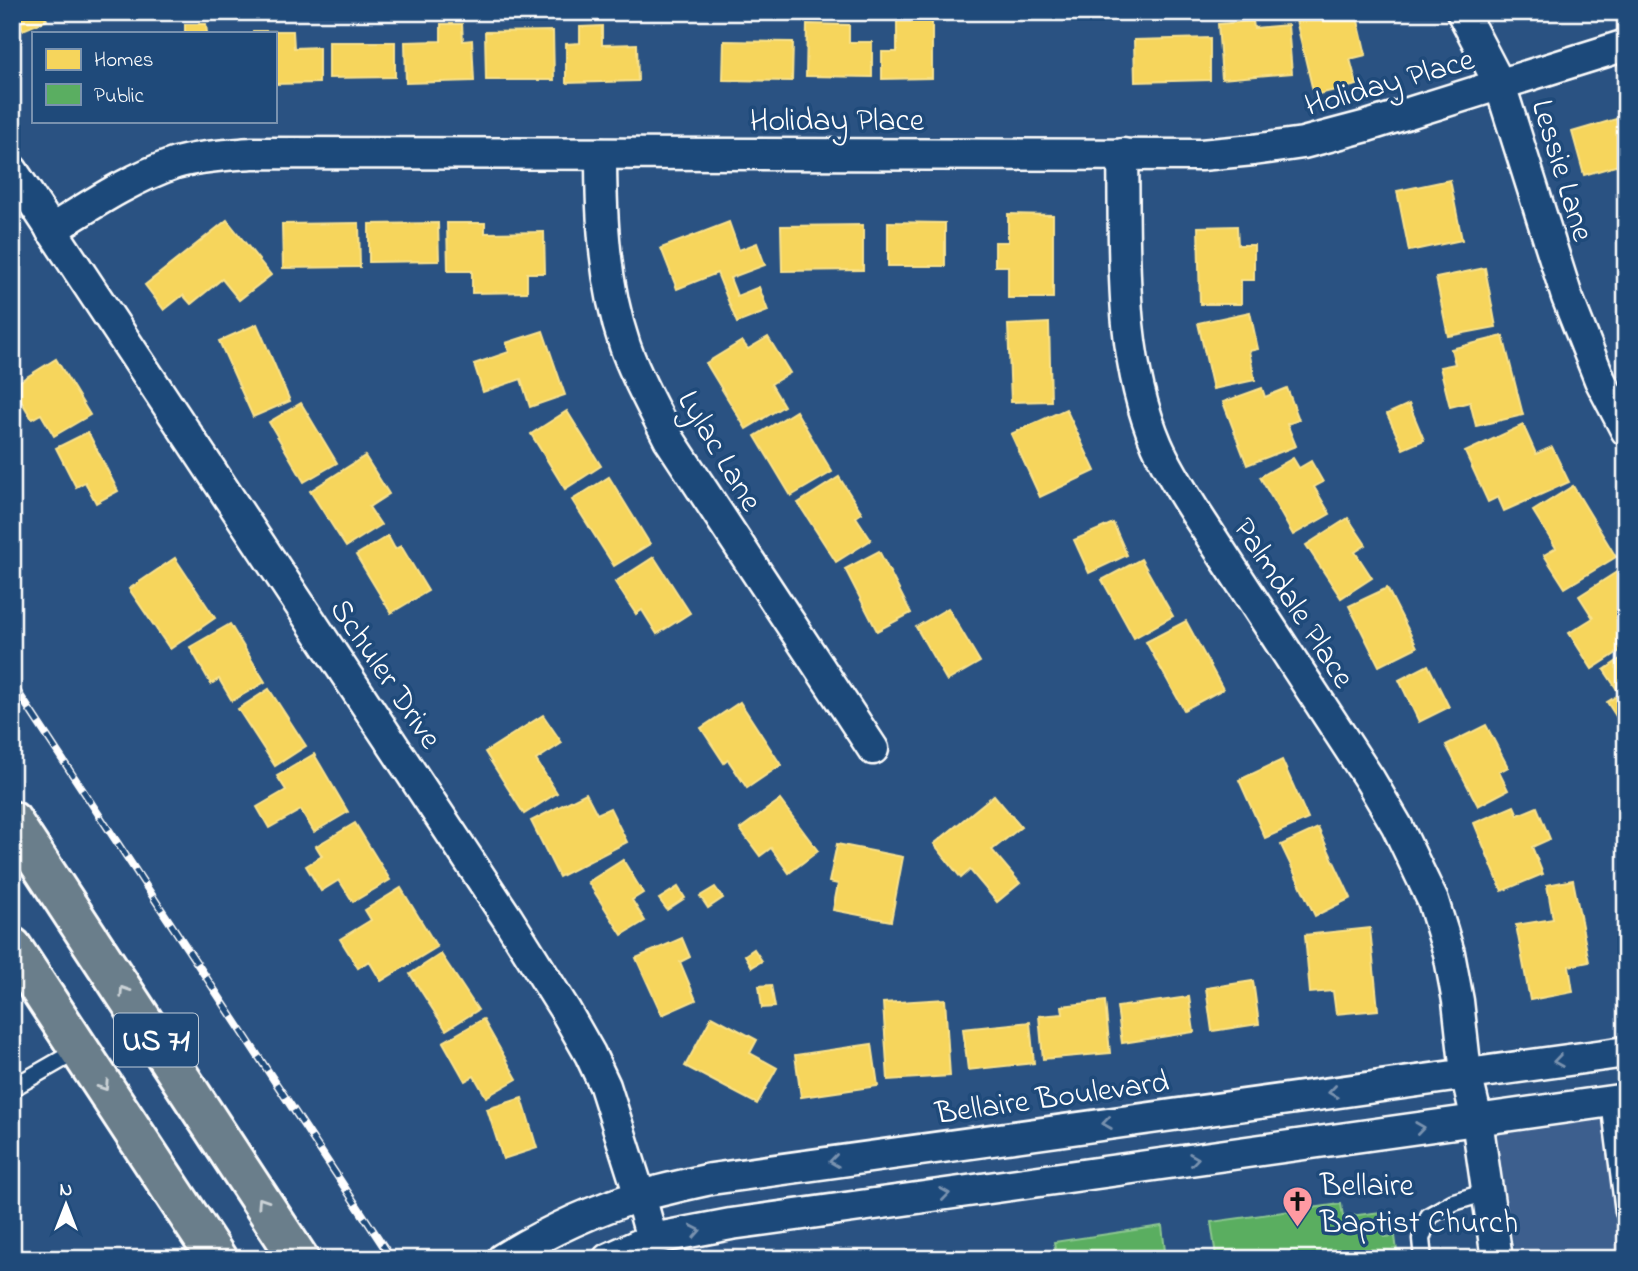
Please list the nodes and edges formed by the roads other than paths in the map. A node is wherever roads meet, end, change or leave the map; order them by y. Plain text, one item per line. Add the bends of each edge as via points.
1 (1462, 12) edge
2 (1626, 45) edge
3 (1500, 85) junction
4 (601, 154) junction
5 (1123, 154) junction
6 (12, 170) edge
7 (51, 230) junction
8 (1626, 430) edge
9 (873, 749) dead end
10 (12, 821) edge
11 (12, 947) edge
12 (79, 1049) junction
13 (1626, 1052) edge
14 (1466, 1073) junction
15 (12, 1088) edge
16 (1618, 1101) edge
17 (1477, 1120) junction
18 (1058, 1130) junction
19 (889, 1154) junction
20 (1063, 1177) junction
21 (1487, 1192) junction
22 (640, 1196) junction
23 (893, 1201) junction
24 (1626, 1213) edge
25 (652, 1240) junction
26 (212, 1257) edge
27 (299, 1259) edge
28 (502, 1259) edge
29 (608, 1259) edge
30 (1423, 1259) edge
31 (1497, 1259) edge

1 - 3 street, Lessie Lane
2 - 3 street, Holiday Place
3 - 5 street, Holiday Place via 1303,143 1201,155
3 - 8 street, Lessie Lane via 1567,298
4 - 5 street, Holiday Place
4 - 7 street, Holiday Place via 211,156 143,176
4 - 9 street, Lylac Lane via 607,270 626,349 642,386 668,439
5 - 14 street, Palmdale Place via 1129,336 1158,446 1197,515 1398,826 1433,901 1449,953
6 - 7 street, Schuler Drive
7 - 22 street, Schuler Drive via 565,1010 606,1086
27 -> 10 main road, US 71
11 - 12 main road, US 71
12 - 15 lane
12 -> 26 main road, US 71
13 -> 14 street, Bellaire Boulevard
14 - 17 street, Palmdale Place
14 -> 18 street, Bellaire Boulevard
16 - 17 street
16 - 24 lane
20 -> 17 street
17 - 21 street, Palmdale Place
18 - 19 street, Bellaire Boulevard
18 - 20 street
19 -> 22 street, Bellaire Boulevard via 711,1178
19 - 23 street
23 -> 20 street
21 - 30 lane via 1429,1216 1421,1238
21 - 31 street, Palmdale Place
22 - 25 street, Schuler Drive
22 - 28 street, Bellaire Boulevard via 547,1233
25 -> 23 street
25 - 29 street

